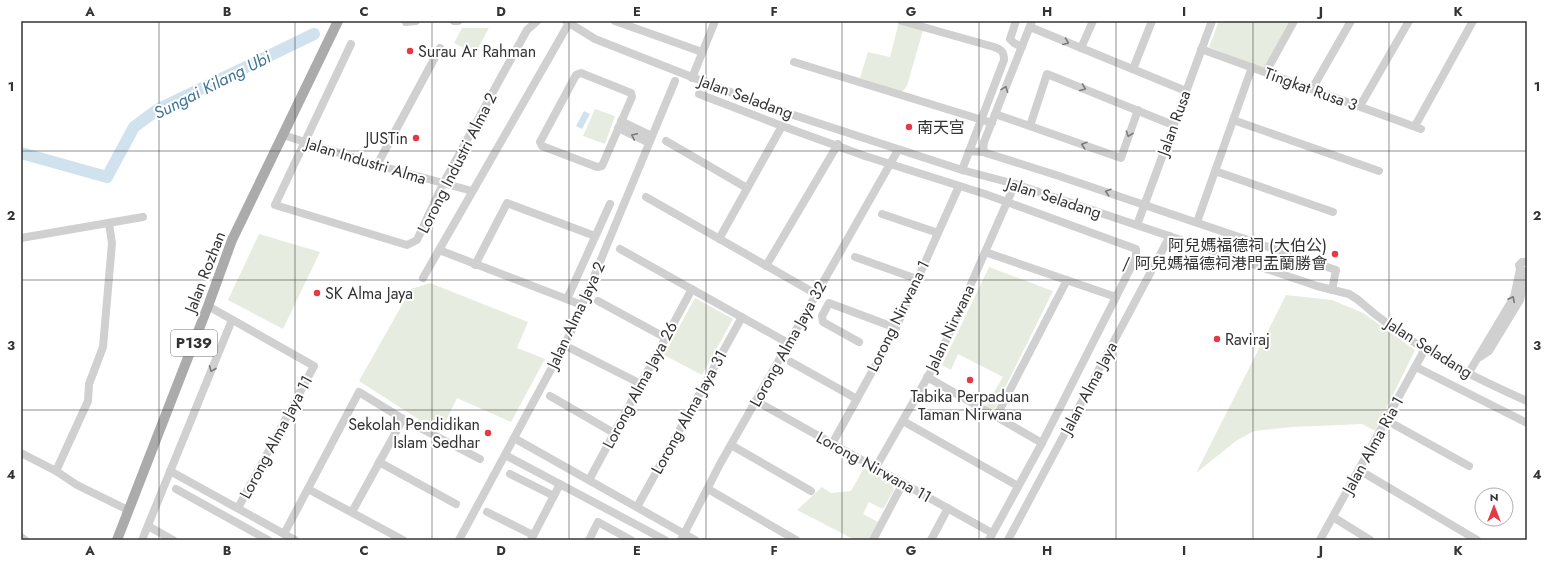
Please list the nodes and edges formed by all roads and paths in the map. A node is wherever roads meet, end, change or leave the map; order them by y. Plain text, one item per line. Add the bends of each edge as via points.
1 (338, 21) edge
2 (416, 21) edge
3 (454, 21) edge
4 (458, 21) edge
5 (537, 21) edge
6 (615, 21) edge
7 (715, 21) edge
8 (902, 21) edge
9 (1016, 21) edge
10 (1093, 21) edge
11 (1152, 21) edge
12 (1212, 21) edge
13 (1294, 21) edge
14 (1351, 21) edge
15 (1409, 21) edge
16 (1473, 21) edge
17 (406, 22) dead end
18 (568, 22) edge
19 (1031, 24) edge
20 (351, 44) dead end
21 (1022, 47) junction
22 (440, 48) dead end
23 (1081, 48) junction
24 (1201, 49) junction
25 (702, 52) junction
26 (1004, 60) junction
27 (794, 62) dead end
28 (1015, 64) junction
29 (660, 66) junction
30 (1252, 67) junction
31 (1132, 69) junction
32 (1266, 72) junction
33 (692, 78) junction
34 (675, 81) junction
35 (703, 82) junction
36 (1312, 89) junction
37 (1186, 90) junction
38 (699, 94) dead end
39 (1360, 106) junction
40 (1138, 110) junction
41 (995, 114) junction
42 (981, 120) junction
43 (1234, 120) junction
44 (992, 123) junction
45 (620, 125) junction
46 (1173, 125) junction
47 (782, 126) junction
48 (1030, 126) junction
49 (283, 135) junction
50 (651, 139) junction
51 (305, 142) junction
52 (666, 142) dead end
53 (838, 144) junction
54 (898, 150) junction
55 (969, 151) junction
56 (983, 152) junction
57 (890, 163) junction
58 (377, 164) junction
59 (962, 170) junction
60 (1215, 171) junction
61 (1379, 171) dead end
62 (443, 184) junction
63 (1016, 184) junction
64 (959, 186) junction
65 (748, 188) junction
66 (472, 192) junction
67 (646, 197) dead end
68 (1008, 202) junction
69 (610, 204) dead end
70 (1145, 205) junction
71 (1333, 212) dead end
72 (882, 214) dead end
73 (143, 217) dead end
74 (1197, 222) junction
75 (109, 224) junction
76 (1137, 225) junction
77 (938, 233) junction
78 (595, 236) junction
79 (1170, 236) junction
80 (21, 238) edge
81 (719, 239) junction
82 (620, 249) dead end
83 (439, 250) junction
84 (985, 252) junction
85 (855, 257) dead end
86 (1527, 262) edge
87 (475, 265) junction
88 (766, 266) junction
89 (1525, 271) edge
90 (423, 278) dead end
91 (917, 279) junction
92 (1068, 280) junction
93 (692, 289) junction
94 (1332, 290) junction
95 (816, 294) junction
96 (1116, 297) junction
97 (567, 299) junction
98 (598, 301) dead end
99 (582, 305) junction
100 (208, 306) junction
101 (742, 317) junction
102 (232, 320) junction
103 (896, 328) junction
104 (666, 338) junction
105 (859, 342) dead end
106 (788, 343) junction
107 (564, 345) junction
108 (1425, 349) junction
109 (792, 362) dead end
110 (1416, 367) junction
111 (1468, 374) junction
112 (928, 377) junction
113 (641, 384) junction
114 (550, 396) dead end
115 (857, 399) junction
116 (756, 401) junction
117 (1527, 401) edge
118 (996, 417) junction
119 (403, 419) junction
120 (1386, 420) junction
121 (902, 421) junction
122 (1527, 423) edge
123 (614, 433) junction
124 (514, 438) junction
125 (1042, 443) junction
126 (731, 444) junction
127 (832, 444) junction
128 (21, 453) edge
129 (506, 455) junction
130 (480, 459) dead end
131 (379, 462) junction
132 (1470, 466) dead end
133 (876, 468) junction
134 (1359, 470) junction
135 (170, 471) junction
136 (56, 472) junction
137 (510, 474) dead end
138 (589, 480) junction
139 (903, 483) junction
140 (560, 484) junction
141 (1018, 486) junction
142 (176, 489) dead end
143 (308, 489) junction
144 (708, 489) junction
145 (810, 491) dead end
146 (554, 496) junction
147 (456, 504) dead end
148 (637, 507) junction
149 (238, 508) junction
150 (948, 508) junction
151 (128, 510) junction
152 (352, 512) junction
153 (487, 512) dead end
154 (1333, 517) junction
155 (148, 526) junction
156 (284, 534) junction
157 (991, 536) edge
158 (682, 537) edge
159 (532, 538) edge
160 (117, 540) edge
161 (142, 540) edge
162 (173, 540) edge
163 (268, 540) edge
164 (296, 540) edge
165 (403, 540) edge
166 (459, 540) edge
167 (588, 540) edge
168 (631, 540) edge
169 (665, 540) edge
170 (695, 540) edge
171 (796, 540) edge
172 (873, 540) edge
173 (931, 540) edge
174 (1008, 540) edge
175 (1320, 540) edge
176 (1370, 540) edge
177 (1477, 540) edge

1 - 49 main road, Jalan Rozhan / P139
2 - 17 street
3 - 4 street
5 - 62 street, Lorong Industri Alma 2 via 527,30
6 - 25 street, Jalan Seladang
7 - 25 street
8 - 26 street via 1001,50
9 - 21 street via 1010,39
10 - 23 street
11 - 31 street
12 - 24 street, Jalan Rusa
13 - 32 street
14 - 36 street
15 - 39 street
16 - 39 street, Tingkat Rusa 3 via 1418,127
18 - 29 street, Jalan Seladang via 595,39
18 - 66 street
19 - 21 street
19 -> 23 street
20 - 51 street
21 - 28 street
22 - 58 street
23 - 31 street
24 - 30 street, Tingkat Rusa 3
24 - 37 street, Jalan Rusa
25 - 33 street
26 - 28 street
26 - 42 street
27 - 42 street
41 -> 28 street
29 - 33 street, Jalan Seladang
29 - 34 street
30 - 32 street, Tingkat Rusa 3
30 - 43 street
31 - 37 street
32 - 36 street, Tingkat Rusa 3
33 - 35 street, Jalan Seladang
34 - 35 street
34 - 50 street, Jalan Alma Jaya 2
35 - 54 street, Jalan Seladang
36 - 39 street, Tingkat Rusa 3
37 - 46 street, Jalan Rusa
38 - 47 street, Jalan Seladang
40 - 46 street
40 -> 48 street via 1121,158
48 -> 40 street via 1047,74
41 - 44 street
41 - 48 street
42 - 44 street
42 - 55 street
43 - 60 street
43 - 61 street
44 - 56 street
45 - 45 street via 602,166 597,167 542,146 540,142 576,75 581,73 631,93 632,97
45 - 50 street
46 - 70 street, Jalan Rusa
47 - 53 street, Jalan Seladang
47 - 65 street
49 - 51 street, Jalan Industri Alma
49 - 100 main road, Jalan Rozhan / P139 via 232,240
50 - 99 street, Jalan Alma Jaya 2
51 - 58 street, Jalan Industri Alma
51 - 62 street, Lorong Industri Alma 2 via 275,205 407,245 417,240
52 - 65 street
53 - 57 street, Jalan Seladang
53 - 88 street
54 - 57 street, Lorong Alma Jaya 32
54 - 59 street, Jalan Seladang
55 - 56 street, Jalan Seladang
55 - 59 street
70 -> 56 street, Jalan Seladang
57 - 64 street, Jalan Seladang
57 - 95 street, Lorong Alma Jaya 32
58 - 62 street, Jalan Industri Alma
59 - 63 street, Jalan Seladang
60 - 71 street
60 - 74 street
62 - 66 street, Jalan Industri Alma
63 - 68 street, Jalan Nirwana
63 - 76 street, Jalan Seladang
64 - 68 street, Jalan Seladang
64 - 77 street, Lorong Nirwana 1
65 - 81 street
66 - 83 street
67 - 81 street
68 - 84 street, Jalan Nirwana
68 - 96 street, Jalan Seladang via 1136,249 1136,257
69 - 78 street
70 - 74 street, Jalan Seladang
70 - 76 street, Jalan Rusa
72 - 77 street
73 - 75 street
74 - 94 street, Jalan Seladang via 1336,270
75 - 80 street
75 - 136 street via 112,244 103,347 88,384 88,401
76 - 79 street, Jalan Seladang
77 - 91 street, Lorong Nirwana 1
78 - 87 street via 507,203
78 - 97 street
79 - 94 street, Jalan Seladang
79 - 174 street, Jalan Alma Jaya
81 - 88 street
82 - 93 street
83 - 87 street
83 - 90 street
84 - 92 street
84 - 112 street, Jalan Nirwana
85 - 91 street
86 - 89 street via 1521,263
87 - 97 street
88 - 95 street
89 - 111 street via 1520,300 1489,351 1479,357
91 - 103 street, Lorong Nirwana 1
92 - 96 street
92 - 118 street
93 - 101 street
93 - 104 street, Lorong Alma Jaya 26
94 - 108 street, Jalan Seladang via 1357,299 1402,335
95 - 106 street, Lorong Alma Jaya 32
96 - 125 street
97 - 99 street
98 - 104 street
99 - 107 street, Jalan Alma Jaya 2
100 - 102 street, Lorong Alma Jaya 11
100 - 151 main road, Jalan Rozhan / P139
101 - 106 street
101 - 148 street, Lorong Alma Jaya 31
102 -> 135 street
102 - 149 street, Lorong Alma Jaya 11 via 314,366
103 - 105 street via 829,304 822,316 823,322
103 - 115 street, Lorong Nirwana 1
104 - 113 street, Lorong Alma Jaya 26
106 - 116 street, Lorong Alma Jaya 32
107 - 113 street
107 - 124 street, Jalan Alma Jaya 2
108 - 110 street, Jalan Alma Ria 1
108 - 111 street, Jalan Seladang
109 - 115 street
110 - 120 street, Jalan Alma Ria 1
110 - 122 street
111 - 117 street, Jalan Seladang
112 - 118 street
112 - 121 street, Jalan Nirwana
113 - 123 street, Lorong Alma Jaya 26
114 - 123 street
115 - 127 street, Lorong Nirwana 1
116 - 126 street, Lorong Alma Jaya 32
116 - 127 street, Lorong Nirwana 11
118 - 125 street
119 - 130 street
119 - 131 street
119 - 143 street via 359,392
120 - 132 street
120 - 134 street, Jalan Alma Ria 1
121 - 133 street, Jalan Nirwana
121 - 141 street
123 - 138 street, Lorong Alma Jaya 26
124 - 129 street, Jalan Alma Jaya 2
124 - 138 street
125 - 141 street
126 - 144 street, Lorong Alma Jaya 32
126 - 145 street
127 - 133 street, Lorong Nirwana 11
128 - 136 street
129 - 140 street
129 - 166 street, Jalan Alma Jaya 2
131 - 147 street
131 - 152 street
133 - 139 street, Lorong Nirwana 11
134 - 154 street, Jalan Alma Ria 1
134 - 177 street
135 - 149 street
135 - 155 street
136 - 151 street
137 - 146 street
138 - 148 street
139 - 150 street, Lorong Nirwana 11
139 - 172 street
140 - 146 street
140 - 169 street
141 - 157 street
142 - 163 street
143 - 152 street
143 - 156 street
144 - 158 street, Lorong Alma Jaya 32
144 - 171 street
146 - 159 street
148 - 158 street
149 - 156 street
150 - 157 street, Lorong Nirwana 11
150 - 173 street
151 - 160 main road, Jalan Rozhan / P139
152 - 165 street
153 - 159 street
154 - 175 street, Jalan Alma Ria 1
154 - 176 street
155 - 161 street
155 - 162 street
156 - 164 street
158 - 170 street
167 - 168 street via 598,522

